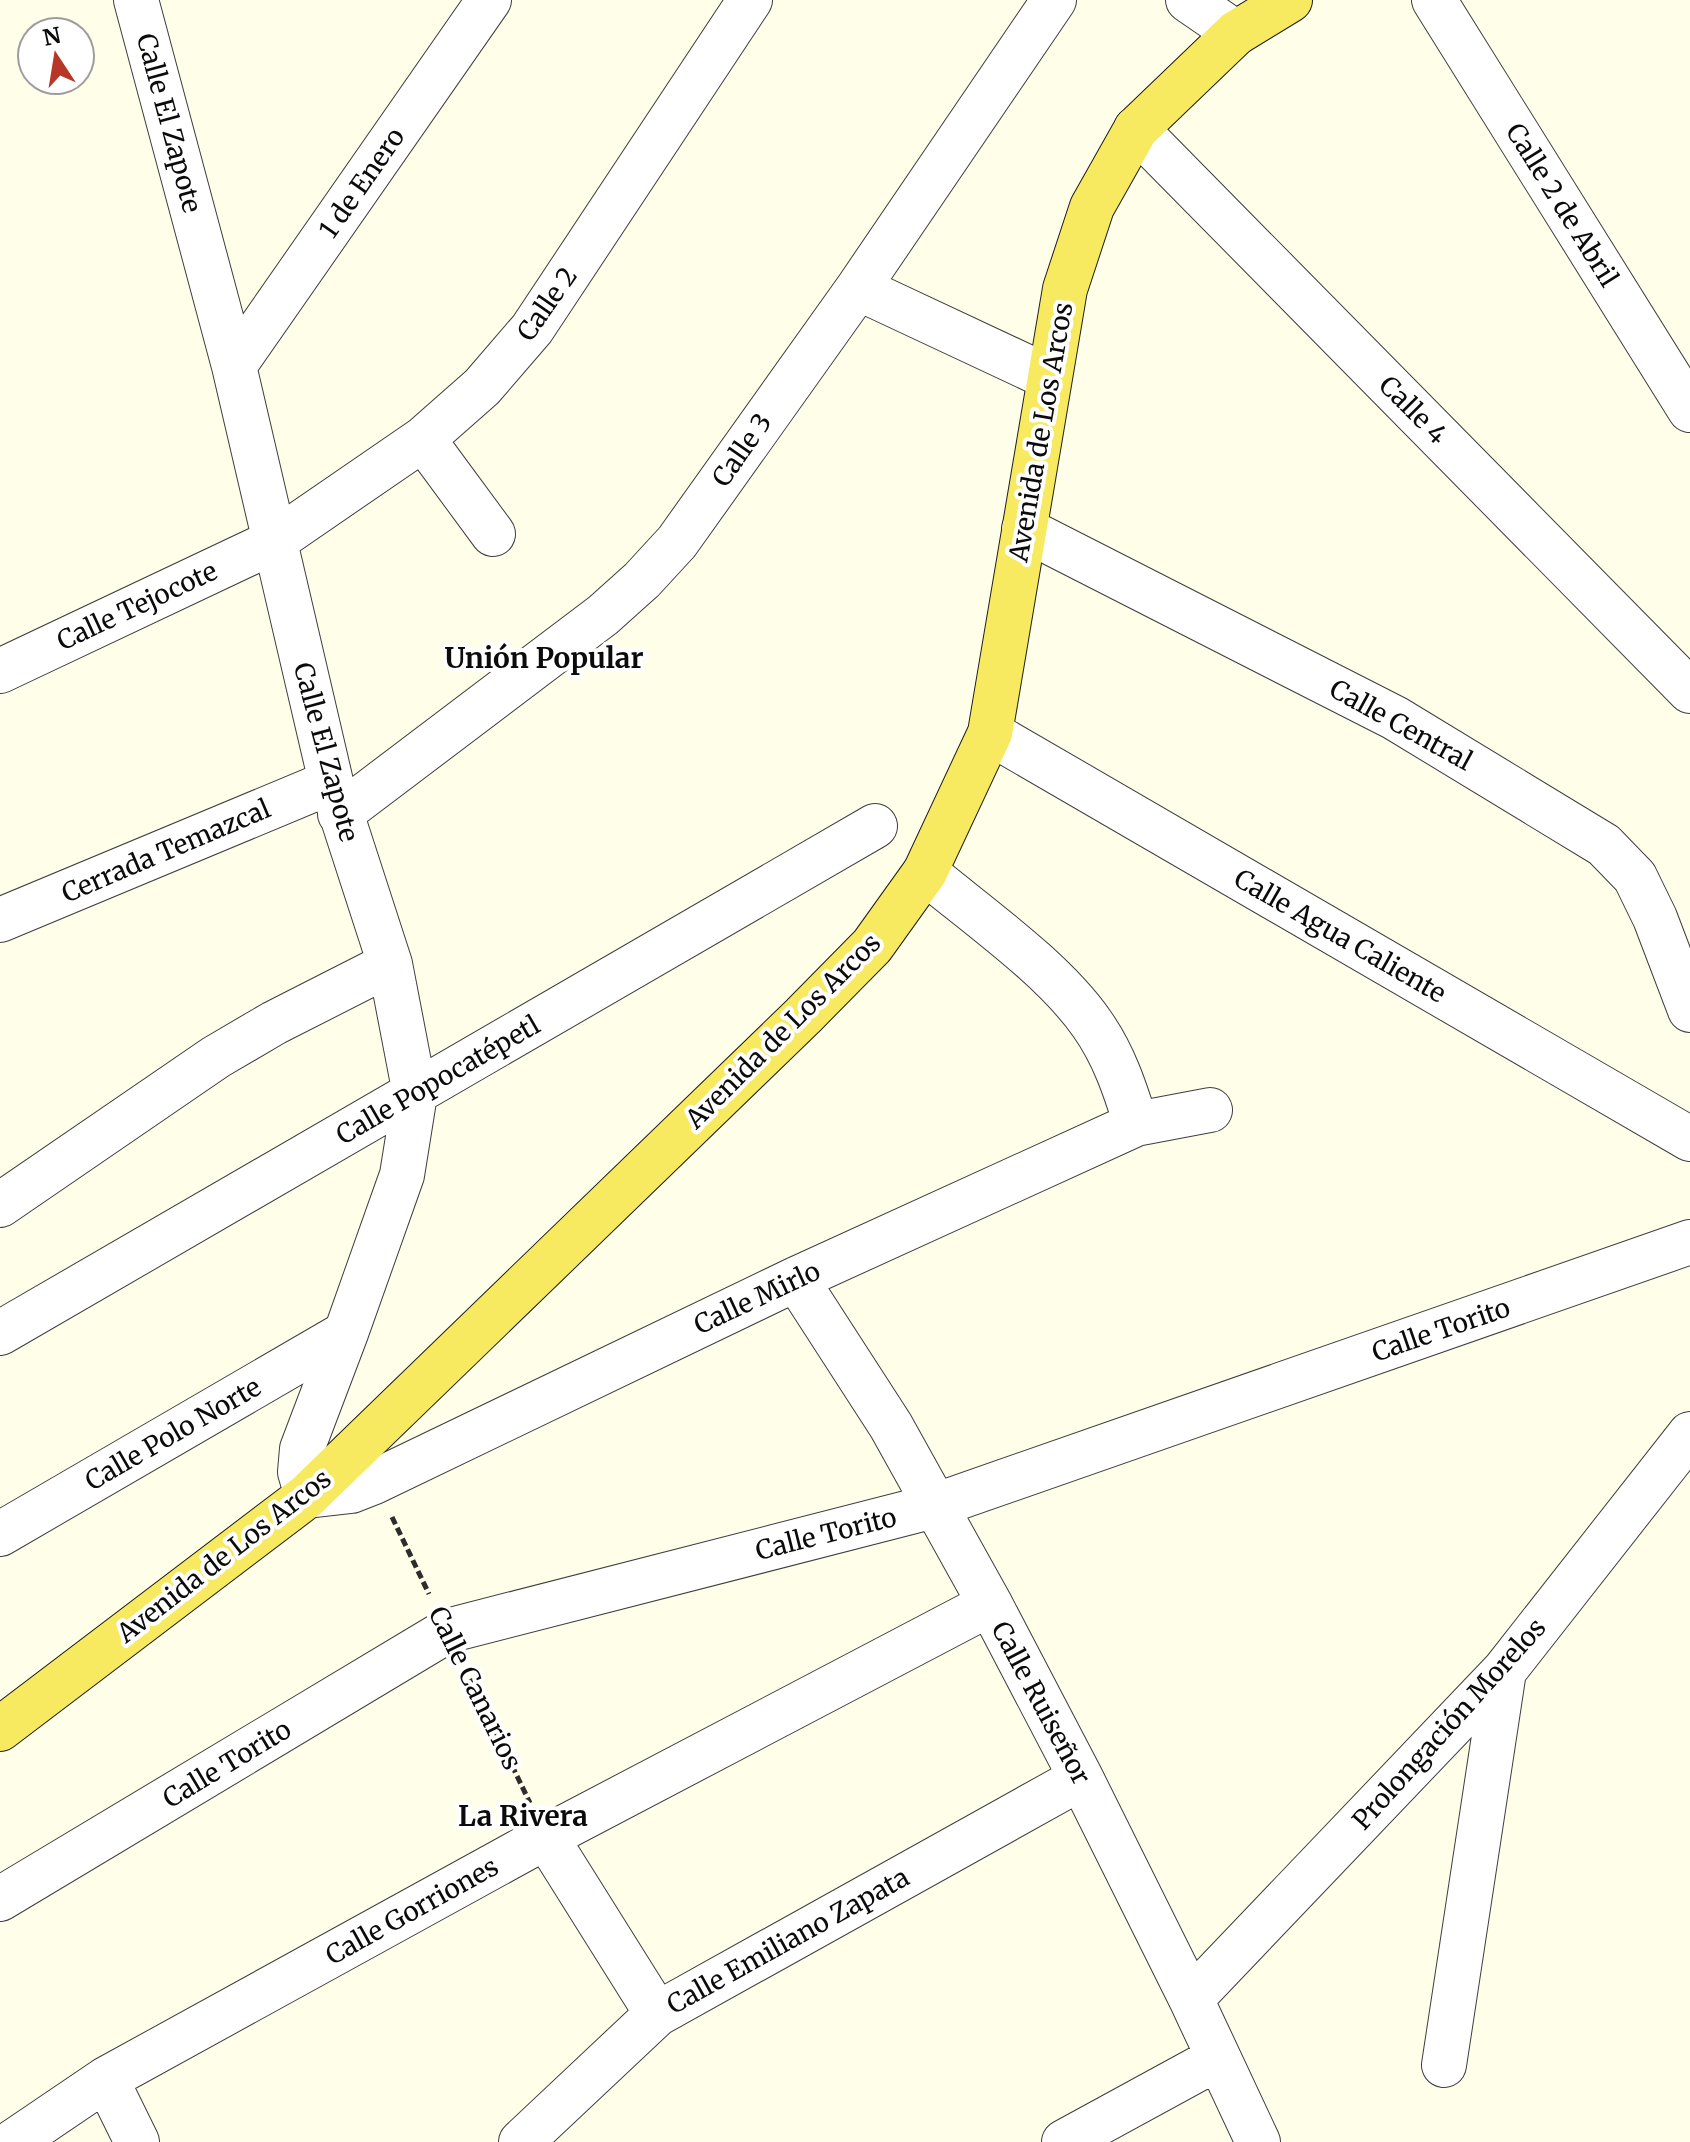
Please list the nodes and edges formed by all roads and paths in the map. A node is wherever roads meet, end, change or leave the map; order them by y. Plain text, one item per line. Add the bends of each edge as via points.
1 (136, 0) edge
2 (489, 0) edge
3 (750, 0) edge
4 (1054, 0) edge
5 (1188, 0) edge
6 (1290, 0) edge
7 (1434, 0) edge
8 (1236, 33) junction
9 (1136, 129) junction
10 (858, 288) junction
11 (234, 366) junction
12 (1048, 377) junction
13 (1690, 410) edge
14 (423, 439) junction
15 (1024, 529) junction
16 (493, 534) dead end
17 (273, 542) junction
18 (0, 671) edge
19 (1690, 691) edge
20 (990, 733) junction
21 (336, 798) junction
22 (875, 826) dead end
23 (925, 872) junction
24 (0, 920) edge
25 (390, 964) junction
26 (1690, 1010) edge
27 (415, 1094) junction
28 (1210, 1110) dead end
29 (1136, 1124) junction
30 (1690, 1139) edge
31 (0, 1205) edge
32 (1690, 1242) edge
33 (796, 1279) junction
34 (0, 1333) edge
35 (346, 1333) junction
36 (1690, 1434) edge
37 (374, 1482) junction
38 (307, 1496) junction
39 (934, 1506) junction
40 (0, 1534) edge
41 (990, 1604) junction
42 (447, 1631) junction
43 (1504, 1671) junction
44 (0, 1729) edge
45 (1081, 1778) junction
46 (546, 1837) junction
47 (0, 1899) edge
48 (1191, 1999) junction
49 (657, 2014) junction
50 (1218, 2058) junction
51 (1444, 2065) dead end
52 (106, 2079) junction
53 (13, 2142) edge
54 (137, 2142) edge
55 (521, 2142) edge
56 (1064, 2142) edge
57 (1258, 2142) edge

1 - 11 street, Calle El Zapote
2 - 11 street, 1 de Enero
3 - 14 street, Calle 2 via 532,329 482,387
4 - 10 street, Calle 3
5 - 8 street
6 - 8 main road, Avenida de Los Arcos
7 - 13 street, Calle 2 de Abril
8 - 9 main road, Avenida de Los Arcos
9 - 12 main road, Avenida de Los Arcos via 1092,207 1065,289
9 - 19 street, Calle 4
10 - 12 street
10 - 21 street, Calle 3 via 677,542 642,580 603,615
11 - 17 street, Calle El Zapote
12 - 15 main road, Avenida de Los Arcos
14 - 16 street
14 - 17 street, Calle 2
15 - 20 main road, Avenida de Los Arcos
15 - 26 street, Calle Central via 1395,718 1604,845 1635,877
17 - 18 street, Calle Tejocote
17 - 21 street, Calle El Zapote
20 - 23 main road, Avenida de Los Arcos
20 - 30 street, Calle Agua Caliente
21 - 24 street, Cerrada Temazcal
21 - 25 street, Calle El Zapote
22 - 27 street, Calle Popocatépetl
23 - 29 street via 1057,982 1092,1024 1119,1072
23 - 38 main road, Avenida de Los Arcos via 872,946 803,1016
25 - 27 street, Calle El Zapote
25 - 31 street via 216,1057
27 - 34 street, Calle Popocatépetl
27 - 35 street, Calle El Zapote via 402,1175
28 - 29 street, Calle Mirlo
29 - 33 street, Calle Mirlo
32 - 39 street, Calle Torito
33 - 37 street, Calle Mirlo
33 - 39 street, Calle Ruiseñor via 891,1426
35 - 38 street, Calle El Zapote via 302,1449 300,1472
35 - 40 street, Calle Polo Norte
36 - 43 street, Prolongación Morelos
37 - 38 street, Calle Mirlo via 351,1491
37 - 42 path, Calle Canarios
38 - 44 main road, Avenida de Los Arcos
39 - 41 street, Calle Ruiseñor
39 - 42 street, Calle Torito
41 - 45 street, Calle Ruiseñor
41 - 46 street, Calle Gorriones
42 - 46 path, Calle Canarios
42 - 47 street, Calle Torito
43 - 48 street, Prolongación Morelos
43 - 51 street
45 - 48 street, Calle Ruiseñor
45 - 49 street, Calle Emiliano Zapata
46 - 49 street
46 - 52 street, Calle Gorriones
48 - 50 street, Calle Ruiseñor
49 - 55 street, Calle Emiliano Zapata
50 - 56 street
50 - 57 street, Calle Ruiseñor
52 - 53 street, Calle Gorriones
52 - 54 street

